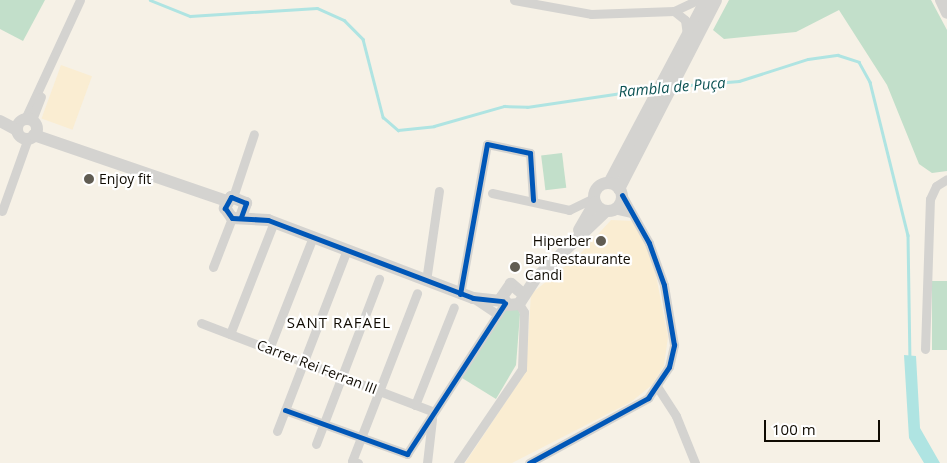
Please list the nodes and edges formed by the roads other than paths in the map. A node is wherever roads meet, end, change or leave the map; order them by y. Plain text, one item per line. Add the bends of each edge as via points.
1 (80, 0) edge
2 (514, 0) edge
3 (698, 0) edge
4 (706, 0) edge
5 (716, 0) edge
6 (941, 0) edge
7 (544, 3) edge
8 (674, 11) junction
9 (947, 13) edge
10 (687, 34) junction
11 (672, 76) junction
12 (2, 121) edge
13 (28, 132) junction
14 (254, 134) dead end
15 (947, 179) edge
16 (617, 189) junction
17 (439, 191) dead end
18 (492, 193) dead end
19 (533, 200) junction
20 (595, 200) junction
21 (229, 207) junction
22 (610, 210) junction
23 (2, 211) dead end
24 (632, 213) junction
25 (271, 221) junction
26 (576, 236) junction
27 (313, 237) junction
28 (347, 250) junction
29 (213, 267) dead end
30 (380, 279) dead end
31 (426, 281) junction
32 (417, 293) dead end
33 (460, 294) junction
34 (520, 295) junction
35 (477, 299) junction
36 (504, 299) junction
37 (454, 307) dead end
38 (498, 315) junction
39 (201, 323) dead end
40 (230, 334) junction
41 (269, 349) junction
42 (925, 350) dead end
43 (303, 362) junction
44 (342, 377) junction
45 (658, 388) junction
46 (379, 391) junction
47 (415, 405) junction
48 (285, 410) junction
49 (433, 414) junction
50 (324, 424) junction
51 (277, 431) dead end
52 (361, 438) junction
53 (316, 444) dead end
54 (355, 462) edge
55 (428, 463) edge
56 (458, 463) edge
57 (529, 463) edge
58 (695, 463) edge

1 - 13 street via 47,76
2 - 7 street
3 - 8 street
4 - 10 street
5 - 11 street
6 - 9 street
7 - 8 street via 591,14
8 - 10 street via 685,20
10 - 11 street
11 - 16 street via 667,96
11 - 16 street via 654,96
12 - 13 street
13 - 21 street
13 - 23 street
14 - 21 street
15 - 42 street via 936,186 930,199
16 - 20 street via 598,187
16 - 22 street
16 - 24 street
17 - 31 street
18 - 19 street
19 - 20 street via 568,210
19 - 33 street via 530,153 487,144
20 - 22 street
20 - 26 street
21 - 25 street
21 - 25 street via 246,203
21 - 29 street
22 - 24 street
22 - 26 street
24 - 45 street via 656,258 671,323 674,345
25 - 27 street
25 - 40 street
26 - 34 street
27 - 28 street
27 - 41 street
28 - 31 street
28 - 43 street
30 - 44 street
31 - 33 street
32 - 46 street
33 - 35 street
34 - 36 street
34 - 36 street via 508,285
34 - 56 street via 524,312 522,369
35 - 36 street
35 - 38 street
36 - 38 street
37 - 47 street
38 - 49 street
39 - 40 street, Carrer Rei Ferran III
40 - 41 street, Carrer Rei Ferran III
41 - 43 street, Carrer Rei Ferran III
43 - 44 street, Carrer Rei Ferran III
43 - 48 street
44 - 46 street, Carrer Rei Ferran III
44 - 50 street
45 - 57 street via 622,415
45 - 58 street via 676,416
46 - 47 street, Carrer Rei Ferran III
46 - 52 street
47 - 49 street, Carrer Rei Ferran III
48 - 50 street
48 - 51 street
49 - 52 street via 407,454
49 - 55 street
50 - 52 street
50 - 53 street
52 - 54 street

